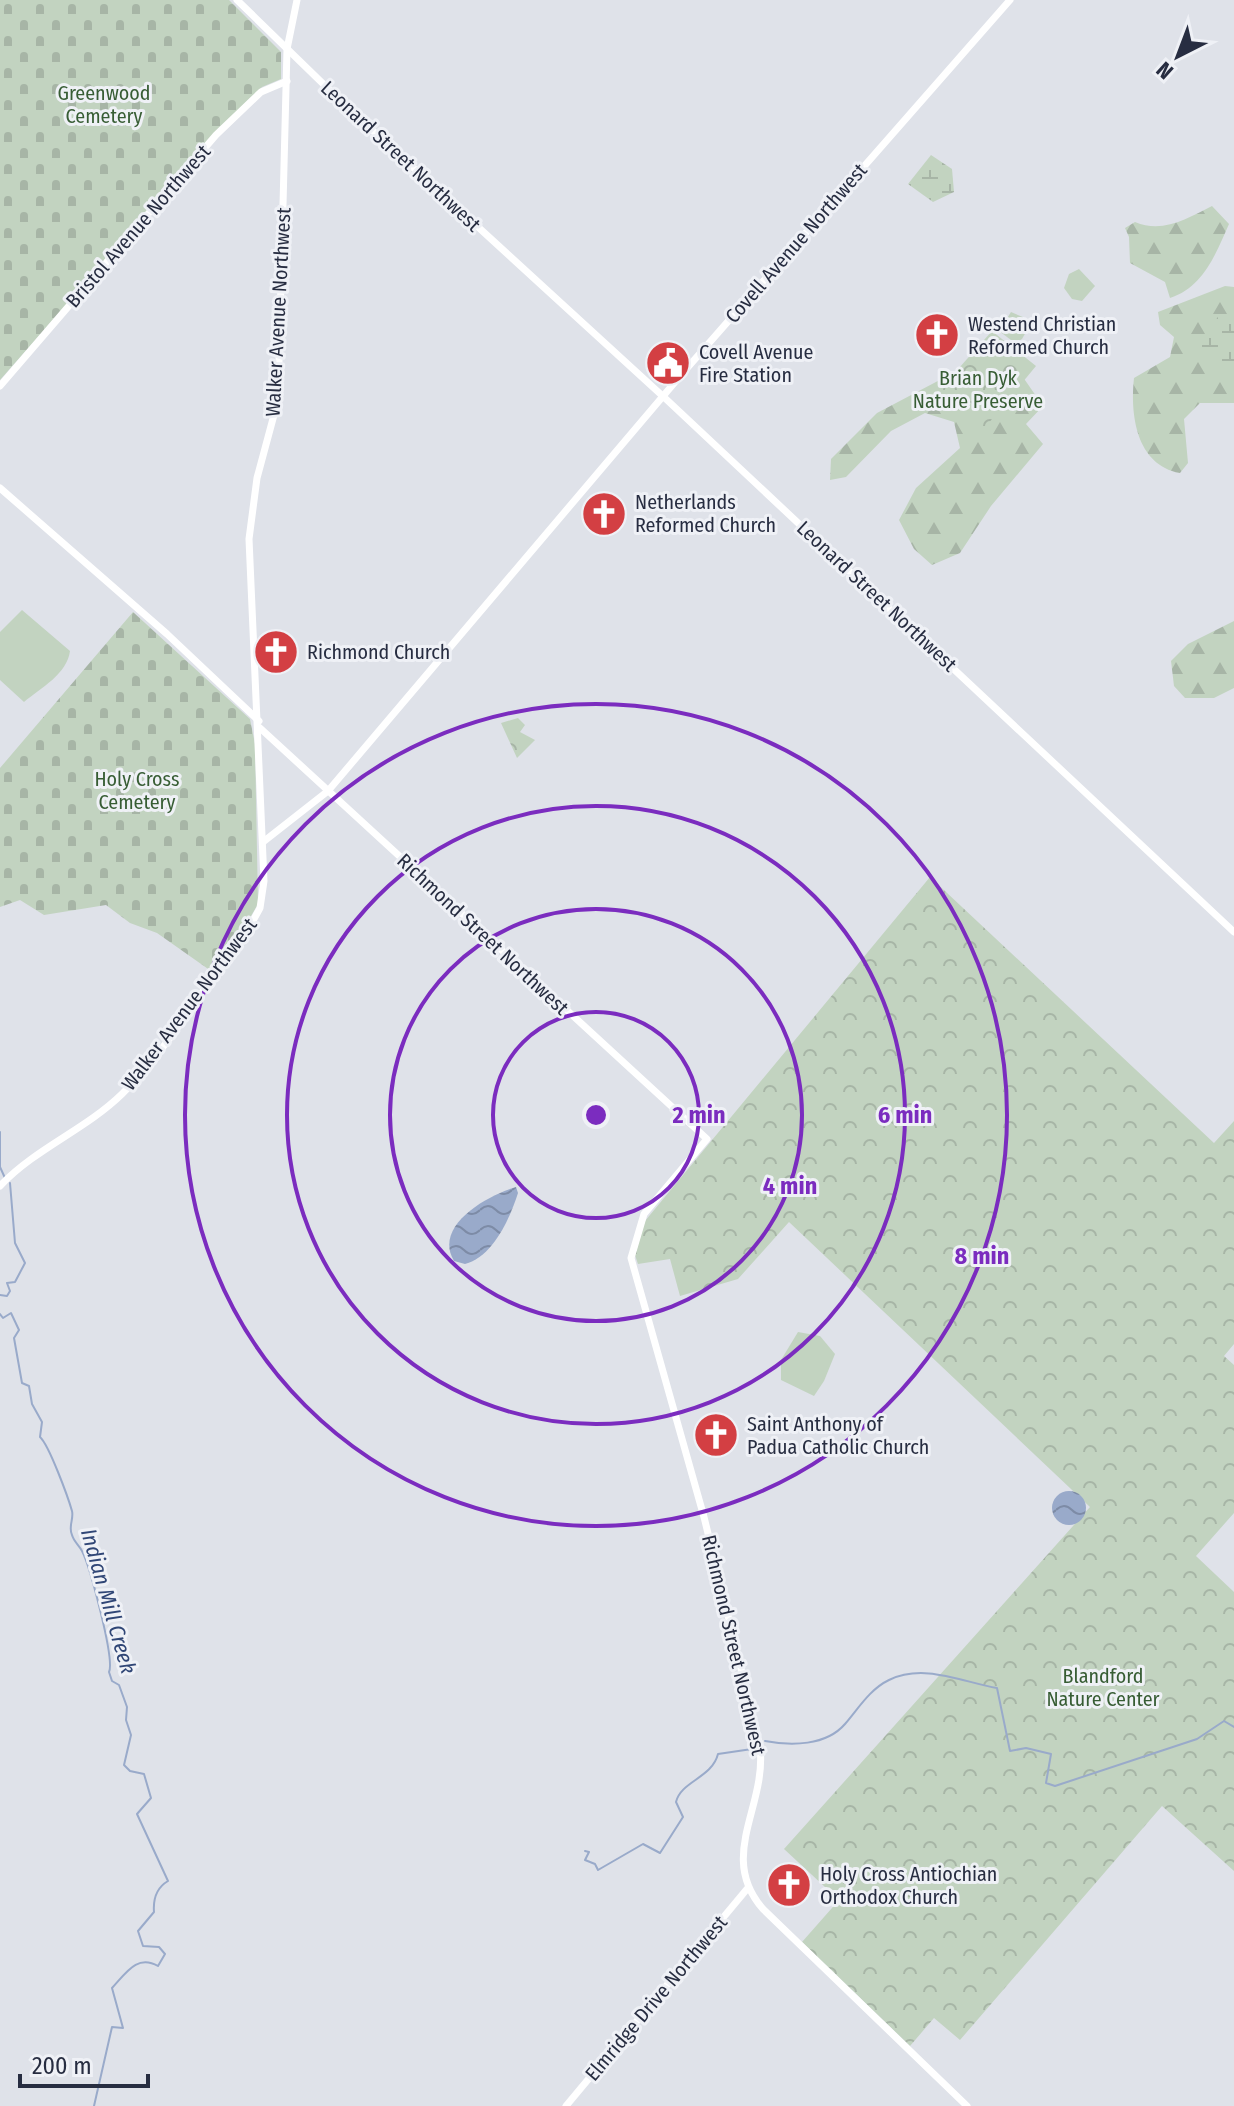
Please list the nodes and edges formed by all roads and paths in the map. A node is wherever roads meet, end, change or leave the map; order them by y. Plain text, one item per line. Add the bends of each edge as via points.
1 (237, 0) edge
2 (297, 0) edge
3 (1010, 0) edge
4 (287, 49) junction
5 (287, 81) junction
6 (0, 386) edge
7 (663, 396) junction
8 (0, 488) edge
9 (260, 726) junction
10 (328, 791) junction
11 (263, 842) junction
12 (1234, 932) edge
13 (0, 1186) edge
14 (747, 1889) junction
15 (566, 2106) edge
16 (967, 2106) edge

1 - 4 street, Leonard Street Northwest
2 - 4 street, Walker Avenue Northwest
3 - 7 street, Covell Avenue Northwest
4 - 5 street, Walker Avenue Northwest
4 - 7 street, Leonard Street Northwest
5 - 6 street, Bristol Avenue Northwest via 261,92 216,135
5 - 9 street, Walker Avenue Northwest via 278,400 257,478 249,539
7 - 10 street, Covell Avenue Northwest
7 - 12 street, Leonard Street Northwest
8 - 9 street, Richmond Street Northwest via 167,634
9 - 10 street, Richmond Street Northwest
9 - 11 street, Walker Avenue Northwest
10 - 11 street, Covell Avenue Northwest
10 - 14 street, Richmond Street Northwest via 707,1139 644,1214 631,1258 704,1517 760,1747 760,1785 743,1848
11 - 13 street, Walker Avenue Northwest via 264,881 256,917 137,1078 103,1110 42,1149
14 - 15 street, Elmridge Drive Northwest
14 - 16 street

